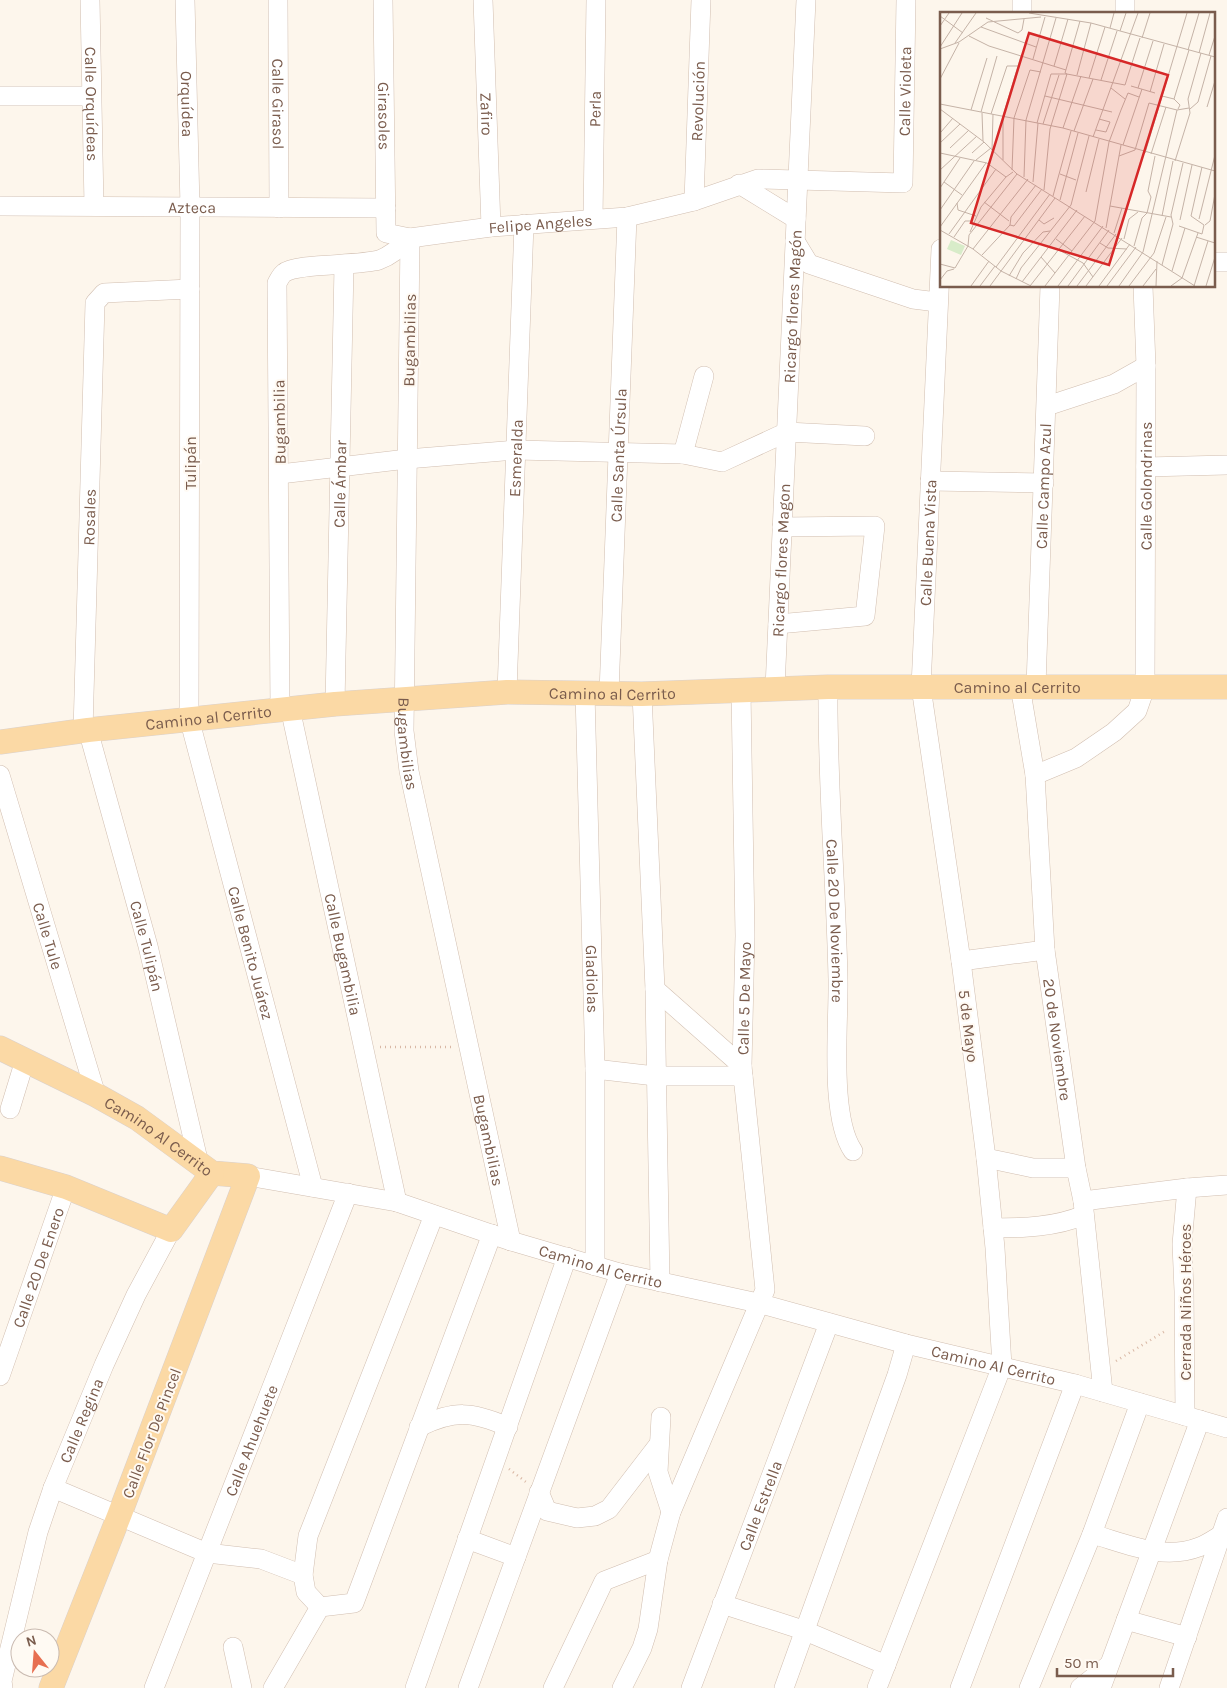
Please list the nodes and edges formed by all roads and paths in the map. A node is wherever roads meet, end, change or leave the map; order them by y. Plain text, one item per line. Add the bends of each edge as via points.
1 (90, 0) edge
2 (185, 0) edge
3 (278, 0) edge
4 (383, 0) edge
5 (483, 0) edge
6 (596, 0) edge
7 (701, 0) edge
8 (806, 0) edge
9 (906, 0) edge
10 (0, 96) edge
11 (92, 96) junction
12 (798, 179) junction
13 (903, 183) joint
14 (739, 184) junction
15 (694, 201) junction
16 (0, 206) edge
17 (94, 206) junction
18 (190, 207) junction
19 (279, 208) junction
20 (386, 208) junction
21 (627, 217) junction
22 (796, 218) junction
23 (592, 219) junction
24 (524, 224) junction
25 (491, 227) junction
26 (386, 233) joint
27 (410, 238) junction
28 (795, 242) junction
29 (940, 262) edge
30 (1214, 262) edge
31 (1227, 262) edge
32 (344, 266) junction
33 (1050, 288) edge
34 (1143, 288) edge
35 (190, 289) junction
36 (937, 302) junction
37 (1146, 366) junction
38 (704, 376) dead end
39 (1047, 406) junction
40 (787, 432) junction
41 (865, 436) dead end
42 (516, 450) junction
43 (618, 453) junction
44 (683, 454) junction
45 (407, 459) junction
46 (1227, 465) edge
47 (1146, 467) junction
48 (341, 468) junction
49 (280, 474) junction
50 (930, 481) junction
51 (1044, 483) junction
52 (782, 527) junction
53 (778, 624) junction
54 (1028, 686) junction
55 (828, 687) junction
56 (921, 687) junction
57 (1227, 687) edge
58 (775, 688) junction
59 (1144, 688) junction
60 (741, 691) junction
61 (507, 692) junction
62 (585, 693) junction
63 (609, 693) junction
64 (642, 694) junction
65 (404, 700) junction
66 (335, 704) junction
67 (285, 709) junction
68 (189, 718) junction
69 (86, 730) junction
70 (0, 742) edge
71 (0, 775) edge
72 (1034, 775) junction
73 (1045, 950) junction
74 (961, 961) junction
75 (655, 988) junction
76 (470, 1046) junction
77 (363, 1047) junction
78 (0, 1048) edge
79 (25, 1060) junction
80 (595, 1069) junction
81 (743, 1071) junction
82 (655, 1076) junction
83 (96, 1095) junction
84 (10, 1109) dead end
85 (853, 1151) dead end
86 (986, 1158) junction
87 (0, 1168) edge
88 (205, 1168) junction
89 (1076, 1168) junction
90 (248, 1176) junction
91 (66, 1186) junction
92 (1227, 1186) edge
93 (313, 1187) junction
94 (1187, 1188) junction
95 (348, 1193) junction
96 (397, 1202) junction
97 (1084, 1208) junction
98 (434, 1215) junction
99 (993, 1228) junction
100 (171, 1230) junction
101 (492, 1234) junction
102 (511, 1241) junction
103 (567, 1257) junction
104 (595, 1266) junction
105 (620, 1273) junction
106 (660, 1282) junction
107 (758, 1303) junction
108 (1184, 1316) junction
109 (829, 1323) junction
110 (906, 1344) junction
111 (1002, 1366) junction
112 (1100, 1371) junction
113 (0, 1376) edge
114 (1075, 1384) junction
115 (1103, 1392) junction
116 (1140, 1403) junction
117 (661, 1417) dead end
118 (1192, 1418) junction
119 (419, 1427) junction
120 (508, 1427) junction
121 (1227, 1428) edge
122 (659, 1444) junction
123 (496, 1459) junction
124 (53, 1488) junction
125 (540, 1492) junction
126 (670, 1512) junction
127 (119, 1516) junction
128 (1225, 1528) edge
129 (1092, 1534) junction
130 (467, 1539) junction
131 (1151, 1552) junction
132 (207, 1553) junction
133 (516, 1557) junction
134 (658, 1560) junction
135 (303, 1575) junction
136 (722, 1604) junction
137 (320, 1606) junction
138 (8, 1620) edge
139 (1126, 1620) junction
140 (803, 1630) junction
141 (1187, 1637) junction
142 (233, 1647) dead end
143 (1110, 1664) junction
144 (3, 1665) edge
145 (886, 1665) junction
146 (3, 1688) edge
147 (51, 1688) edge
148 (154, 1688) edge
149 (242, 1688) edge
150 (273, 1688) edge
151 (415, 1688) edge
152 (468, 1688) edge
153 (553, 1688) edge
154 (622, 1688) edge
155 (691, 1688) edge
156 (784, 1688) edge
157 (877, 1688) edge
158 (960, 1688) edge
159 (1029, 1688) edge
160 (1080, 1688) edge
161 (1101, 1688) edge
162 (1169, 1688) edge

1 - 11 street, Calle Orquídeas
2 - 18 street, Orquídea
3 - 19 street, Calle Girasol
4 - 20 street, Girasoles
5 - 25 street, Zafiro
6 - 23 street, Perla
7 - 15 street, Revolución
8 - 12 street
9 - 13 street, Calle Violeta
10 - 11 street
11 - 17 street, Calle Orquídeas
12 - 13 street, Felipe Angeles
12 - 14 street, Felipe Angeles via 758,179
12 - 22 street, Ricargo flores Magón
14 - 15 street, Felipe Angeles
14 - 22 street
15 - 21 street, Felipe Angeles
16 - 17 street, Azteca
17 - 18 street, Azteca
18 - 19 street, Azteca
18 - 35 street, Tulipán
19 - 20 street, Azteca
20 - 26 street, Girasoles
21 - 23 street, Felipe Angeles
21 - 43 street, Calle Santa Úrsula
22 - 28 street, Ricargo flores Magón
23 - 24 street, Felipe Angeles
24 - 25 street, Felipe Angeles
24 - 42 street, Esmeralda
25 - 27 street, Felipe Angeles
26 - 27 street, Felipe Angeles
27 - 32 street, Bugambilia via 379,260
27 - 45 street, Bugambilias
28 - 36 street via 809,264 913,299
28 - 40 street, Ricargo flores Magón
29 - 36 street, Calle Buena Vista
30 - 31 street
32 - 48 street, Calle Ámbar
32 - 49 street, Bugambilia via 297,267 284,273 277,283
33 - 39 street, Calle Campo Azul
34 - 37 street, Calle Golondrinas
35 - 68 street, Tulipán
35 - 69 street, Rosales via 104,293 95,303
36 - 50 street, Calle Buena Vista
37 - 39 street via 1114,384
37 - 47 street, Calle Golondrinas
38 - 44 street
39 - 51 street, Calle Campo Azul
40 - 41 street
40 - 44 street via 722,462
40 - 52 street, Ricargo flores Magon
42 - 43 street
42 - 45 street
42 - 61 street, Esmeralda
43 - 44 street
43 - 63 street, Calle Santa Úrsula
45 - 48 street
45 - 65 street, Bugambilias
46 - 47 street
47 - 59 street, Calle Golondrinas
48 - 49 street
48 - 66 street, Calle Ámbar
49 - 67 street, Bugambilia
50 - 51 street
50 - 56 street, Calle Buena Vista
51 - 54 street, Calle Campo Azul
52 - 53 street, Ricargo flores Magon
52 - 53 street via 875,526 865,616
53 - 58 street, Ricargo flores Magon
54 - 56 main road, Camino al Cerrito
54 - 59 main road, Camino al Cerrito
54 - 72 street, 20 de Noviembre
55 - 56 main road, Camino al Cerrito
55 - 58 main road, Camino al Cerrito
55 - 85 street, Calle 20 De Noviembre via 839,1106 848,1144
56 - 74 street, 5 de Mayo
57 - 59 main road, Camino al Cerrito
58 - 60 main road, Camino al Cerrito
59 - 72 street, Calle Golondrinas via 1137,711 1114,732 1076,758
60 - 64 main road, Camino al Cerrito
60 - 81 street, Calle 5 De Mayo via 745,936
61 - 62 main road, Camino al Cerrito
61 - 65 main road, Camino al Cerrito
62 - 63 main road, Camino al Cerrito
62 - 80 street, Gladiolas
63 - 64 main road, Camino al Cerrito
64 - 75 street
65 - 66 main road, Camino al Cerrito
65 - 76 street, Bugambilias via 409,771
66 - 67 main road, Camino al Cerrito
67 - 68 main road, Camino al Cerrito
67 - 77 street, Calle Bugambilia
68 - 69 main road, Camino al Cerrito
68 - 93 street, Calle Benito Juárez
69 - 70 main road, Camino al Cerrito
69 - 88 street, Calle Tulipán via 148,946
71 - 83 street, Calle Tule
72 - 73 street, 20 de Noviembre
73 - 74 street
73 - 89 street, 20 de Noviembre
74 - 86 street, 5 de Mayo
75 - 81 street
75 - 82 street
76 - 77 path
76 - 102 street, Bugambilias
77 - 96 street, Calle Bugambilia
78 - 79 main road, Camino Al Cerrito
79 - 83 main road, Camino Al Cerrito
79 - 84 street
80 - 82 street
80 - 104 street, Gladiolas
81 - 82 street
81 - 107 street, Calle 5 De Mayo via 765,1290
82 - 106 street
83 - 88 main road, Camino Al Cerrito via 137,1118
86 - 89 street via 1033,1168
86 - 99 street, 5 de Mayo
87 - 91 main road
88 - 90 main road, Camino Al Cerrito
88 - 100 main road, Calle Regina
89 - 97 street, 20 de Noviembre
90 - 93 street, Camino Al Cerrito
90 - 127 main road, Calle Flor De Pincel
91 - 100 main road
91 - 113 street, Calle 20 De Enero
92 - 94 street
93 - 95 street, Camino Al Cerrito
94 - 97 street
94 - 108 street, Cerrada Niños Héroes via 1182,1244
95 - 96 street, Camino Al Cerrito
95 - 132 street, Calle Ahuehuete
96 - 98 street, Camino Al Cerrito
97 - 99 street via 1061,1223
97 - 112 street, 20 de Noviembre
98 - 101 street, Camino Al Cerrito
98 - 135 street via 308,1536
99 - 111 street, 5 de Mayo
100 - 124 street, Calle Regina via 136,1294
101 - 102 street, Camino Al Cerrito
101 - 119 street
102 - 103 street, Camino Al Cerrito
103 - 104 street, Camino Al Cerrito
103 - 120 street
104 - 105 street, Camino Al Cerrito
105 - 106 street, Camino Al Cerrito
105 - 125 street
106 - 107 street, Camino Al Cerrito
107 - 109 street, Camino Al Cerrito
107 - 126 street, Calle 5 De Mayo
108 - 112 path via 1155,1339
108 - 118 street, Cerrada Niños Héroes
109 - 110 street, Camino Al Cerrito
109 - 136 street, Calle Estrella
110 - 111 street, Camino Al Cerrito
110 - 140 street
111 - 114 street, Camino Al Cerrito
111 - 145 street
112 - 115 street, 20 de Noviembre
114 - 115 street, Camino Al Cerrito
114 - 158 street
115 - 116 street, Camino Al Cerrito
116 - 118 street, Camino Al Cerrito
116 - 129 street
117 - 122 street
118 - 121 street, Camino Al Cerrito
118 - 131 street
119 - 120 street via 441,1416 464,1414 488,1418
119 - 137 street via 354,1603
120 - 123 street
122 - 125 street via 609,1509 595,1516 577,1518 547,1510
122 - 126 street via 660,1483
123 - 125 path
123 - 130 street
124 - 127 street
124 - 138 street, Calle Regina
125 - 133 street
126 - 134 street, Calle 5 De Mayo
127 - 132 street
127 - 147 main road, Calle Flor De Pincel
128 - 131 street via 1199,1547 1174,1554
128 - 141 street
129 - 131 street
129 - 159 street
130 - 133 street
130 - 151 street
131 - 139 street
132 - 135 street via 261,1559
132 - 148 street, Calle Ahuehuete
133 - 152 street
134 - 153 street via 604,1581
134 - 154 street, Calle 5 De Mayo via 648,1629
135 - 137 street via 306,1592
136 - 140 street
136 - 155 street, Calle Estrella
137 - 150 street
138 - 144 street, Calle Regina
139 - 141 street
139 - 143 street
140 - 145 street
140 - 156 street
141 - 162 street
142 - 149 street
143 - 160 street
143 - 161 street
144 - 146 street, Calle Regina
145 - 157 street

